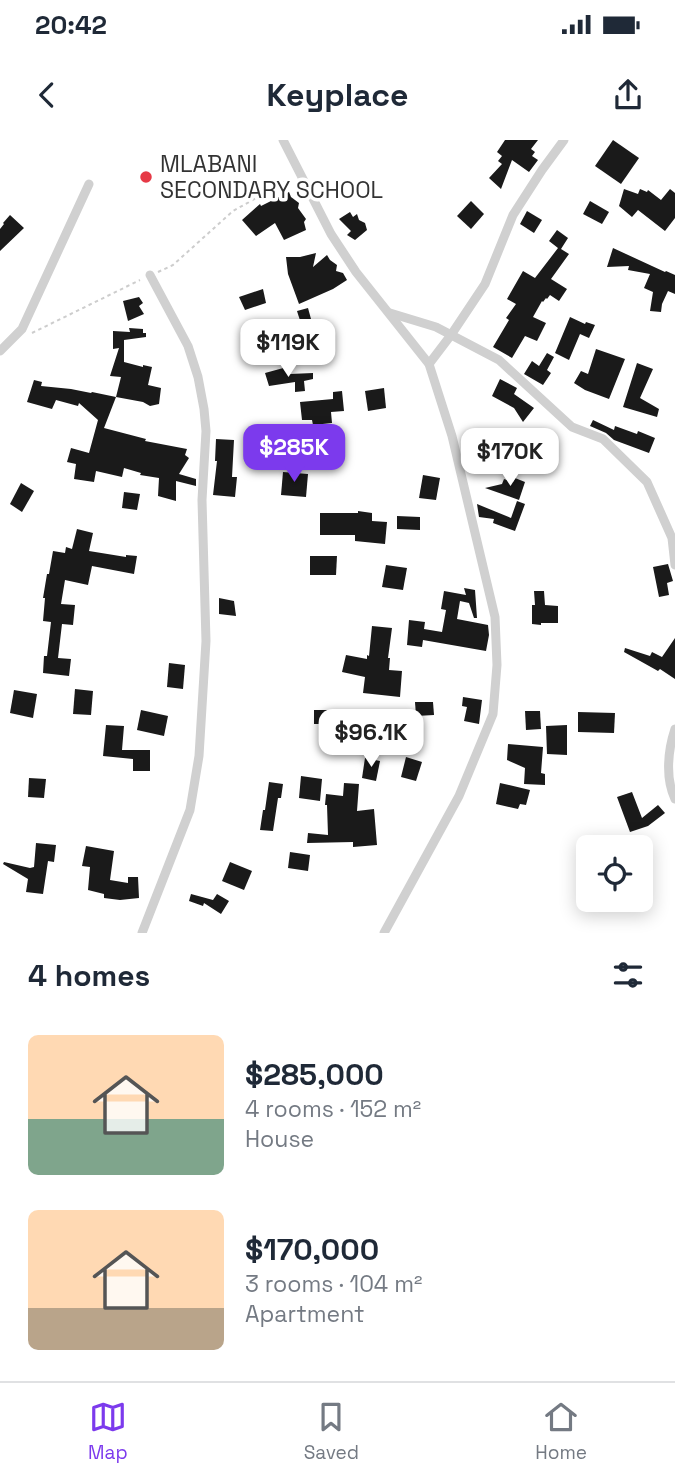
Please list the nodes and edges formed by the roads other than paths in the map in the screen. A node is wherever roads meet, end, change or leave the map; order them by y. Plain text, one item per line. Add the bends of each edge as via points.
1 (283, 140) edge
2 (564, 140) edge
3 (89, 184) dead end
4 (150, 275) road end
5 (389, 313) junction
6 (451, 335) junction
7 (0, 351) edge
8 (429, 364) junction
9 (675, 565) edge
10 (675, 729) edge
11 (675, 799) edge
12 (142, 933) edge
13 (384, 933) edge

1 - 5 street via 331,234
2 - 6 street via 513,215 485,284
3 - 7 street via 22,329
4 - 12 street via 188,346 204,410 206,641 199,756 190,810
5 - 6 street
5 - 8 street
6 - 8 street
6 - 9 street via 499,360 572,427 603,439 647,482 672,538
8 - 13 street via 452,436 495,617 497,665 493,714 459,796
10 - 11 street via 669,773

